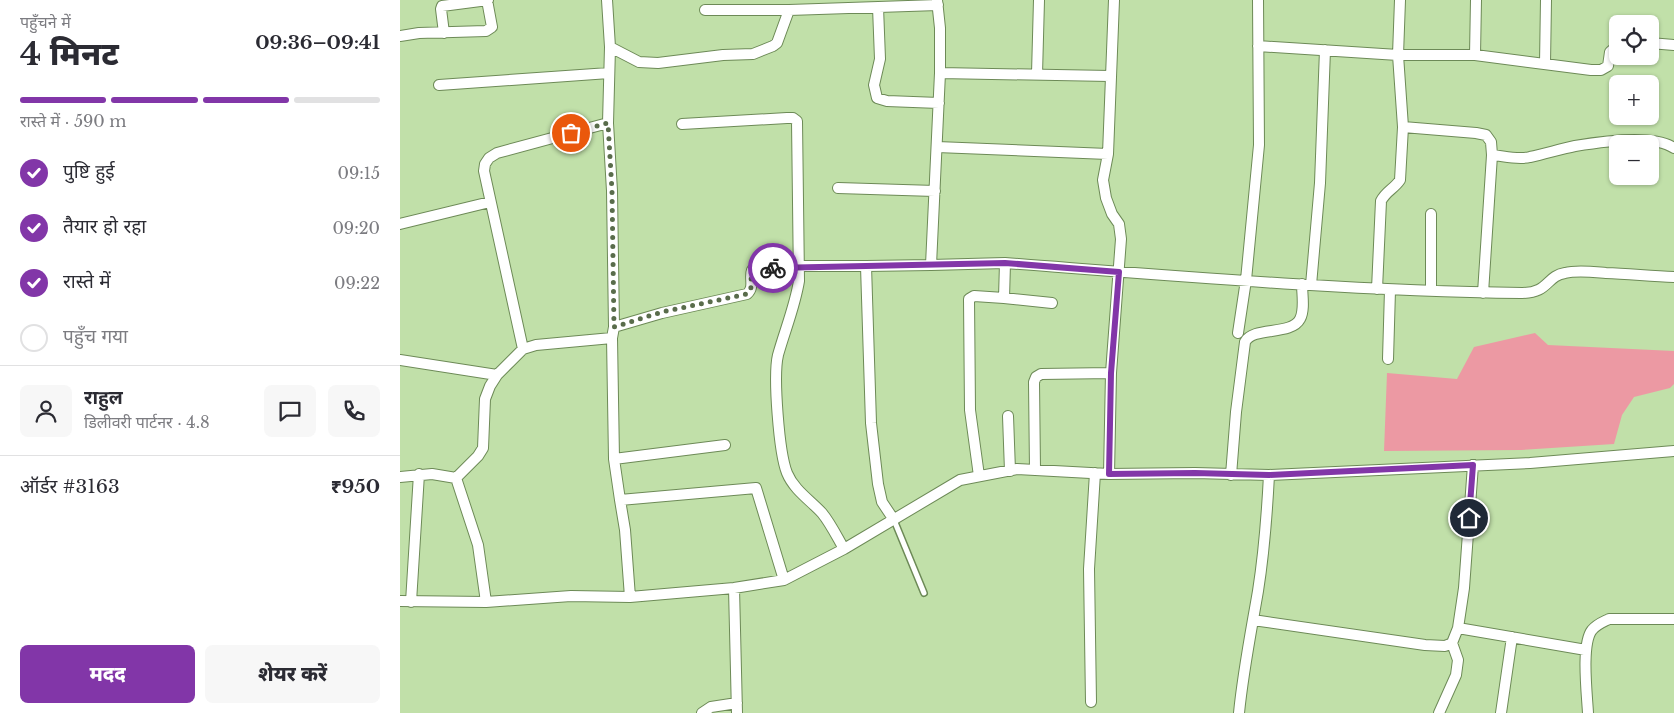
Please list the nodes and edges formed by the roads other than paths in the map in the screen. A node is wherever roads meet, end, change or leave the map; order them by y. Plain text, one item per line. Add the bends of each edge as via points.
1 (488, 0) edge
2 (607, 0) edge
3 (1039, 0) edge
4 (1114, 0) edge
5 (1258, 0) edge
6 (1400, 0) edge
7 (1476, 0) edge
8 (1546, 0) edge
9 (937, 2) edge
10 (438, 4) edge
11 (817, 5) edge
12 (878, 7) junction
13 (705, 10) dead end
14 (789, 10) junction
15 (444, 33) junction
16 (400, 36) edge
17 (1659, 44) edge
18 (1674, 45) edge
19 (1258, 46) junction
20 (610, 47) junction
21 (1325, 50) junction
22 (1398, 55) junction
23 (1475, 55) junction
24 (1609, 59) edge
25 (1545, 64) junction
26 (609, 73) junction
27 (940, 73) junction
28 (1038, 74) junction
29 (1110, 76) junction
30 (439, 85) dead end
31 (939, 103) junction
32 (608, 123) junction
33 (682, 124) dead end
34 (1403, 127) junction
35 (937, 147) junction
36 (1674, 148) edge
37 (1108, 154) junction
38 (1492, 155) junction
39 (838, 188) dead end
40 (935, 191) junction
41 (490, 202) junction
42 (1431, 214) dead end
43 (400, 224) edge
44 (1005, 263) junction
45 (931, 265) junction
46 (798, 266) junction
47 (866, 266) junction
48 (1119, 272) junction
49 (1674, 277) edge
50 (1246, 280) junction
51 (1307, 284) junction
52 (1377, 289) junction
53 (1390, 290) junction
54 (1431, 290) junction
55 (1483, 293) junction
56 (1004, 298) junction
57 (1052, 303) dead end
58 (614, 327) junction
59 (1238, 333) dead end
60 (612, 338) junction
61 (523, 349) junction
62 (1388, 359) dead end
63 (400, 360) edge
64 (1111, 373) junction
65 (497, 375) junction
66 (1008, 416) dead end
67 (725, 445) dead end
68 (1674, 452) edge
69 (614, 459) junction
70 (1473, 465) junction
71 (1035, 470) junction
72 (1010, 471) junction
73 (418, 474) junction
74 (1095, 474) junction
75 (1109, 474) junction
76 (1231, 474) junction
77 (1269, 475) junction
78 (979, 476) junction
79 (400, 477) edge
80 (456, 478) junction
81 (620, 500) junction
82 (894, 520) junction
83 (844, 549) junction
84 (784, 580) junction
85 (734, 588) junction
86 (924, 593) dead end
87 (630, 597) junction
88 (400, 601) edge
89 (411, 602) junction
90 (486, 602) junction
91 (1674, 619) edge
92 (1253, 620) junction
93 (1458, 628) junction
94 (1512, 637) junction
95 (1452, 643) junction
96 (1586, 650) junction
97 (1092, 702) dead end
98 (737, 708) edge
99 (702, 713) edge
100 (1239, 713) edge
101 (1439, 713) edge
102 (1501, 713) edge
103 (1588, 713) edge

1 - 10 street
1 - 15 street via 490,30
2 - 20 street
3 - 28 street
4 - 29 street
5 - 19 street
6 - 22 street
7 - 23 street
8 - 25 street
9 - 12 street
9 - 27 street
10 - 15 street
11 - 12 street
11 - 14 street
12 - 31 street via 880,58 874,85 877,98
13 - 14 street
14 - 20 street via 777,43 753,54 658,63 639,62
15 - 16 street
17 - 18 street
19 - 21 street
19 - 50 street via 1259,145
20 - 26 street
21 - 22 street
21 - 51 street via 1320,183
22 - 23 street
22 - 34 street
23 - 25 street
24 - 25 street via 1608,66 1601,70
26 - 30 street
26 - 32 street
27 - 28 street
27 - 31 street
28 - 29 street
29 - 37 street
31 - 35 street
32 - 41 street via 497,152 485,164
32 - 58 street
33 - 46 street via 787,118 796,121
34 - 38 street via 1486,135 1491,142
34 - 52 street via 1400,180 1381,201
35 - 37 street
35 - 40 street
36 - 38 street via 1664,143 1635,140 1576,146 1530,157
37 - 48 street via 1104,180 1106,198 1119,224
38 - 55 street
39 - 40 street
40 - 45 street
41 - 43 street
41 - 61 street
42 - 54 street
44 - 45 street
44 - 48 street
44 - 56 street
45 - 47 street
46 - 47 street
46 - 58 street via 752,270 752,288 747,294 662,312
46 - 83 street via 796,298 776,368 783,459 795,485 831,525
47 - 82 street via 871,423 882,502
48 - 50 street
48 - 64 street
49 - 55 street via 1566,272 1558,274 1543,289 1532,293
50 - 51 street
50 - 59 street
51 - 52 street
51 - 76 street via 1300,320 1292,326 1251,335 1245,342
52 - 53 street
53 - 54 street
53 - 62 street
54 - 55 street
56 - 57 street
56 - 78 street via 974,296 969,299 970,410
58 - 60 street
60 - 61 street
60 - 69 street
61 - 65 street
63 - 65 street
64 - 71 street via 1041,374 1036,377
64 - 75 street
65 - 80 street via 485,398 483,448
66 - 72 street
67 - 69 street
68 - 70 street
69 - 81 street
70 - 77 street
70 - 93 street
71 - 72 street
71 - 74 street
72 - 78 street
73 - 79 street
73 - 80 street
73 - 89 street
74 - 75 street
74 - 97 street via 1089,570
75 - 76 street
76 - 77 street
77 - 92 street via 1265,539
78 - 82 street via 960,480
80 - 90 street via 478,546
81 - 84 street via 756,488
81 - 87 street
82 - 83 street
82 - 86 lane
83 - 84 street
84 - 85 street
85 - 87 street
85 - 98 street
87 - 90 street via 571,596
88 - 89 street
89 - 90 street
91 - 96 street via 1609,619 1600,622 1591,631
92 - 95 street via 1425,645
92 - 100 street
93 - 94 street
93 - 95 street
94 - 96 street
94 - 102 street
95 - 101 street via 1458,660 1456,675
96 - 103 street
98 - 99 street via 711,707

